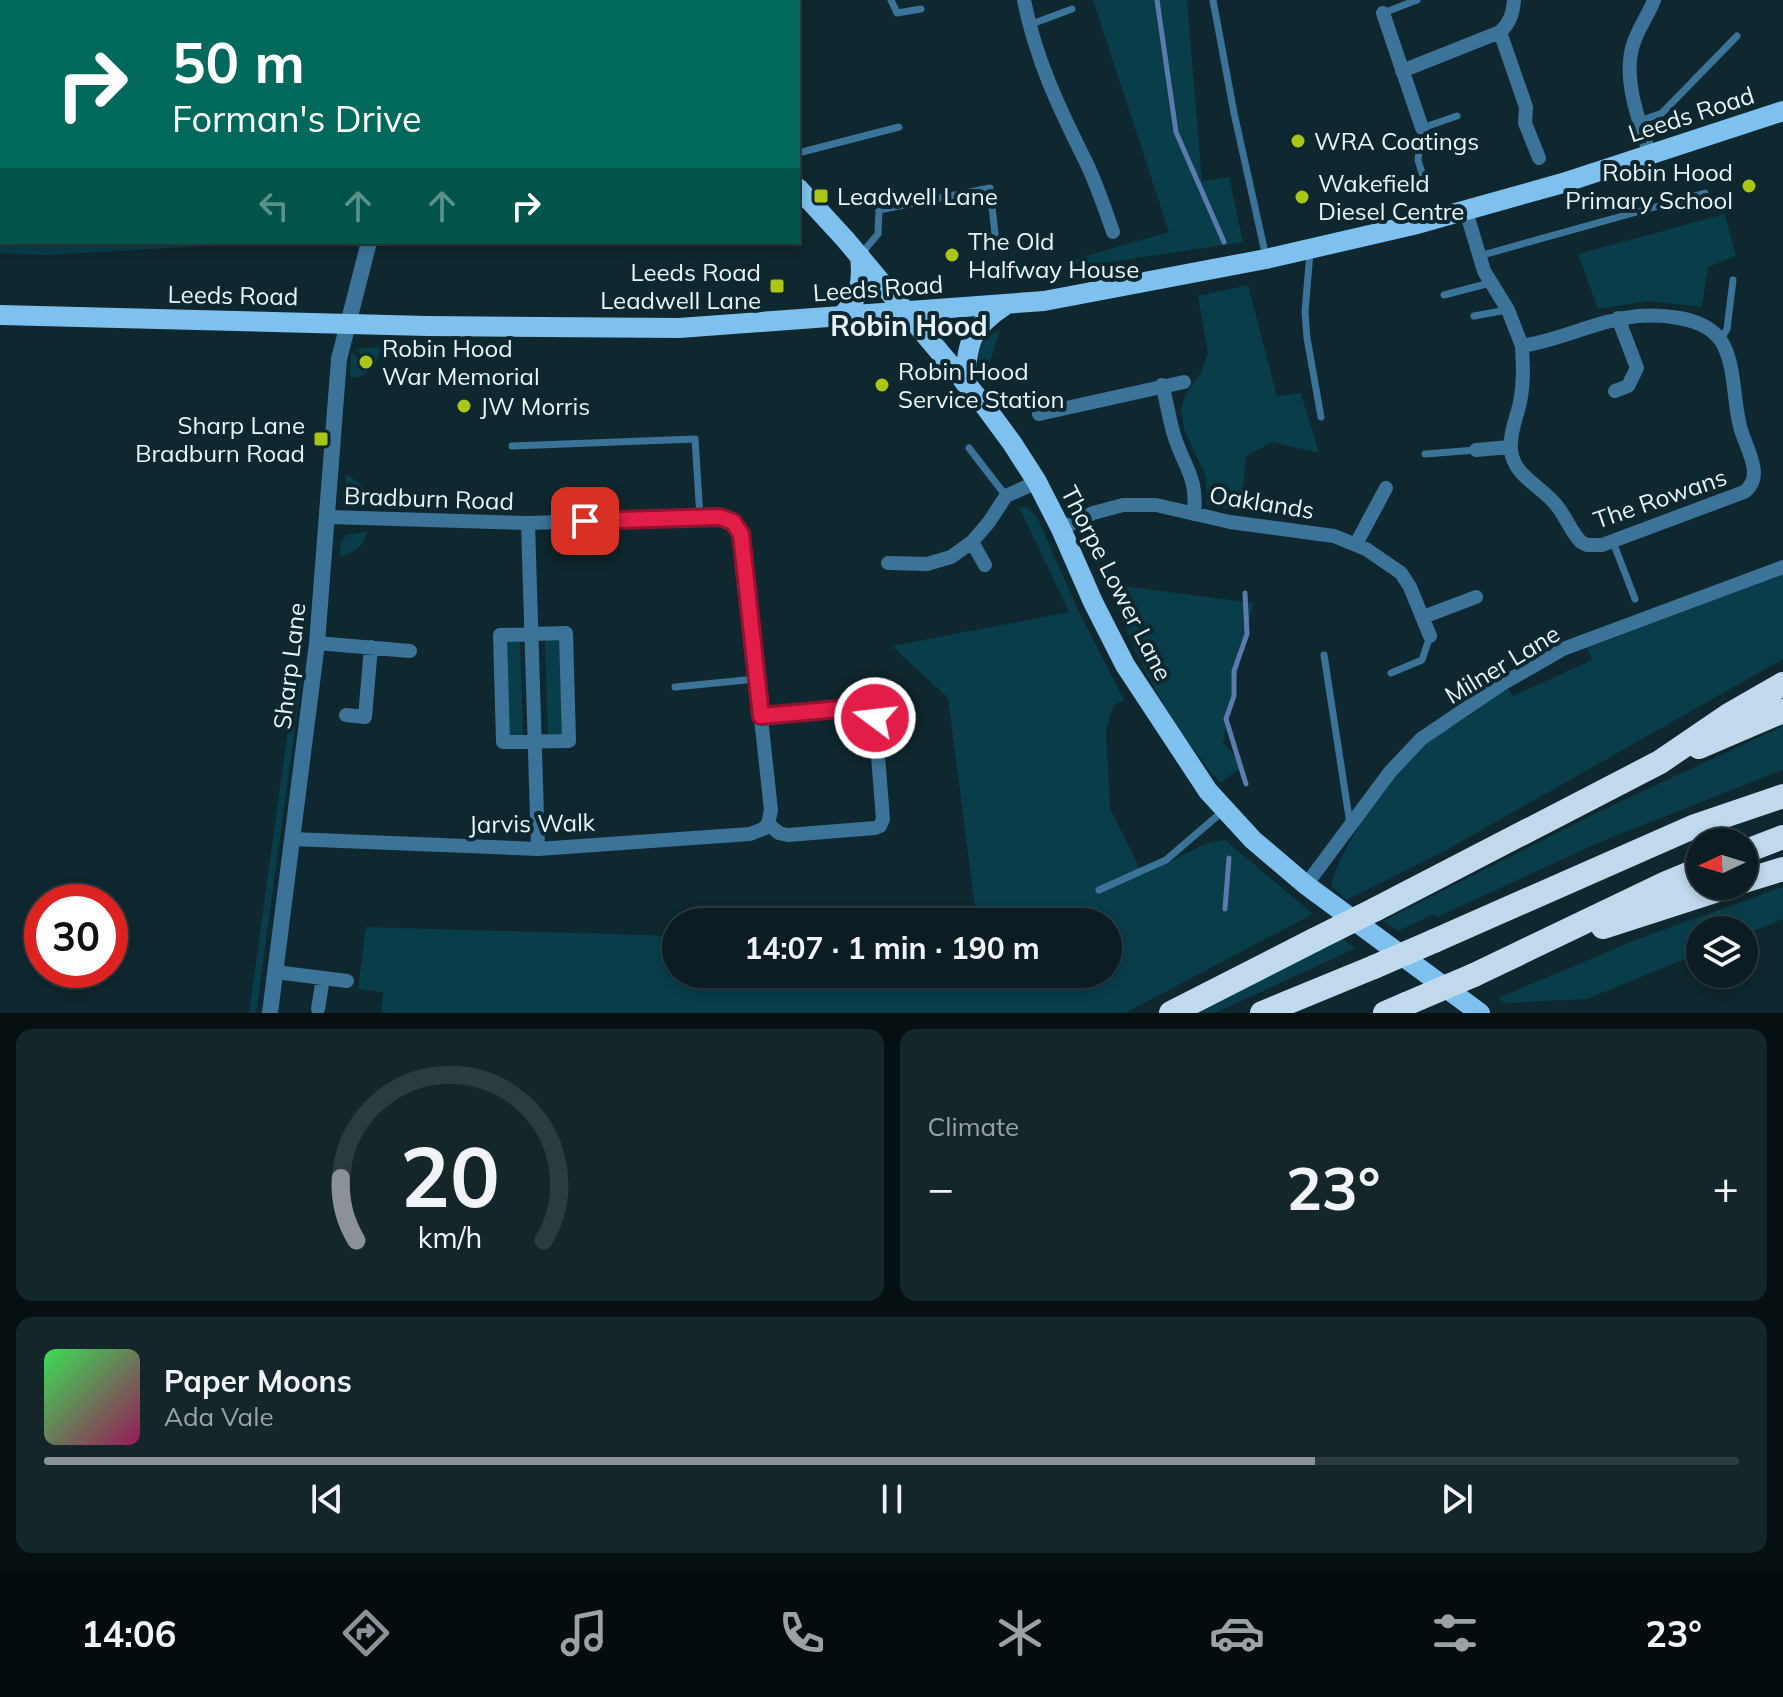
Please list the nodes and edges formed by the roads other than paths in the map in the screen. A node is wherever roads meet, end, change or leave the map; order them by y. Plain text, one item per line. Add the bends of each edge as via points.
1 (891, 0) edge
2 (1024, 0) edge
3 (1213, 0) edge
4 (1417, 0) edge
5 (1514, 0) edge
6 (1654, 0) edge
7 (921, 9) dead end
8 (1072, 9) dead end
9 (1383, 13) joint
10 (1029, 25) junction
11 (1500, 32) junction
12 (1737, 36) dead end
13 (1402, 71) junction
14 (1783, 111) edge
15 (1457, 116) dead end
16 (1640, 121) junction
17 (899, 127) dead end
18 (1422, 128) junction
19 (800, 152) edge
20 (1650, 156) junction
21 (1539, 158) dead end
22 (1425, 183) dead end
23 (800, 190) edge
24 (1705, 193) dead end
25 (1466, 211) junction
26 (1113, 232) dead end
27 (995, 234) dead end
28 (368, 244) edge
29 (1310, 250) junction
30 (860, 256) junction
31 (1479, 256) junction
32 (1266, 259) junction
33 (1733, 280) dead end
34 (1490, 283) junction
35 (1444, 295) dead end
36 (1007, 304) junction
37 (1508, 310) junction
38 (907, 312) junction
39 (0, 315) edge
40 (1474, 316) dead end
41 (840, 317) junction
42 (1618, 318) junction
43 (346, 324) junction
44 (1721, 339) junction
45 (1522, 346) junction
46 (1184, 382) dead end
47 (965, 383) junction
48 (1162, 385) junction
49 (1615, 391) dead end
50 (1039, 414) dead end
51 (1321, 417) dead end
52 (512, 446) dead end
53 (1510, 447) junction
54 (969, 448) dead end
55 (1476, 450) joint
56 (1425, 454) dead end
57 (1037, 482) junction
58 (1386, 488) dead end
59 (1006, 496) junction
60 (1194, 514) junction
61 (328, 517) junction
62 (700, 517) junction
63 (528, 523) junction
64 (1061, 529) junction
65 (1612, 541) junction
66 (972, 542) junction
67 (1356, 544) junction
68 (888, 563) dead end
69 (985, 565) dead end
70 (1783, 567) edge
71 (1476, 597) dead end
72 (1635, 599) dead end
73 (1423, 617) junction
74 (532, 634) junction
75 (1430, 636) joint
76 (317, 643) junction
77 (371, 647) junction
78 (410, 651) dead end
79 (1324, 655) dead end
80 (1391, 673) dead end
81 (758, 679) junction
82 (1783, 684) edge
83 (675, 687) dead end
84 (1783, 711) edge
85 (346, 715) dead end
86 (761, 716) junction
87 (536, 742) junction
88 (1660, 762) junction
89 (1783, 796) edge
90 (1225, 809) junction
91 (768, 824) junction
92 (1350, 824) junction
93 (1783, 837) edge
94 (292, 839) junction
95 (1758, 847) edge
96 (538, 849) junction
97 (1783, 869) edge
98 (1686, 875) edge
99 (1758, 877) edge
100 (1306, 885) junction
101 (1099, 890) dead end
102 (1686, 900) edge
103 (1520, 953) junction
104 (275, 972) junction
105 (323, 978) junction
106 (347, 981) dead end
107 (1396, 1008) edge
108 (318, 1009) dead end
109 (270, 1013) edge
110 (1171, 1013) edge
111 (1262, 1013) edge
112 (1480, 1013) edge

1 - 7 lane via 897,13
2 - 10 street
3 - 32 lane
4 - 9 lane
5 - 11 street via 1513,13
6 - 16 street via 1633,44 1630,66
8 - 10 lane
9 - 13 street
10 - 26 street
11 - 13 street
11 - 21 street
12 - 16 lane via 1662,113
13 - 18 street
14 - 20 main road, Leeds Road
15 - 18 lane
16 - 20 street
17 - 19 lane
18 - 22 lane via 1418,160
20 - 25 main road, Leeds Road
23 - 30 main road
24 - 31 lane
25 - 29 main road, Leeds Road
25 - 31 street
27 - 30 lane via 990,188 879,210 878,234
28 - 43 street, Sharp Lane
29 - 32 main road, Leeds Road
29 - 51 lane via 1305,312
30 - 38 main road
30 - 41 main road via 860,291
31 - 34 street
32 - 36 main road, Leeds Road
33 - 44 lane
34 - 35 lane
34 - 37 street
36 - 38 main road, Leeds Road
36 - 47 main road via 970,340
37 - 40 lane
37 - 45 street
38 - 41 main road, Leeds Road
38 - 47 main road, Thorpe Lower Lane
39 - 43 main road, Leeds Road
41 - 43 main road, Leeds Road via 679,328
42 - 44 street via 1687,319
42 - 45 street
42 - 49 street via 1637,368 1628,386
43 - 61 street, Sharp Lane
44 - 65 street, The Rowans via 1754,468 1752,484 1744,492
45 - 53 street via 1521,399
46 - 48 street
47 - 57 main road, Thorpe Lower Lane
48 - 50 street
48 - 60 street via 1175,440 1196,493
52 - 62 lane via 695,439
53 - 55 street
53 - 65 street, The Rowans via 1516,467 1554,502 1581,542 1595,546
54 - 59 lane
55 - 56 lane
57 - 59 street
57 - 64 main road, Thorpe Lower Lane
58 - 67 street
59 - 66 street
60 - 64 street, Oaklands via 1156,505 1123,505
60 - 67 street, Oaklands
61 - 63 street, Bradburn Road
61 - 76 street, Sharp Lane
62 - 63 street, Bradburn Road
62 - 81 street, Bradburn Road via 733,522 741,534
63 - 74 street
64 - 90 main road, Thorpe Lower Lane via 1125,665
65 - 72 lane
66 - 68 street via 951,557 927,564
66 - 69 street
67 - 73 street, Oaklands via 1401,573
70 - 92 street, Milner Lane via 1563,649 1502,684 1421,739
71 - 73 street
73 - 75 street, Oaklands
74 - 87 street
74 - 87 street via 500,635 503,742
74 - 87 street via 566,633 569,741
75 - 80 lane via 1422,660
76 - 77 street
76 - 94 street, Sharp Lane
77 - 78 street
77 - 85 street via 365,717
79 - 92 lane
81 - 83 lane
81 - 86 street
82 - 88 highway
84 - 88 highway
86 - 91 street
86 - 91 street via 869,709 875,718 883,819 875,828 788,835
87 - 96 street
88 - 110 highway, bridge
89 - 111 highway, bridge via 1695,826
90 - 100 main road, Thorpe Lower Lane
90 - 101 lane via 1166,860
91 - 96 street, Jarvis Walk via 750,834
92 - 100 street, Milner Lane
93 - 95 highway
94 - 96 street, Jarvis Walk
94 - 104 street, Sharp Lane
97 - 99 highway
98 - 103 highway
100 - 112 main road, Thorpe Lower Lane
102 - 103 highway
103 - 107 highway, bridge
104 - 105 street
104 - 109 street, Sharp Lane
105 - 106 street
105 - 108 street

